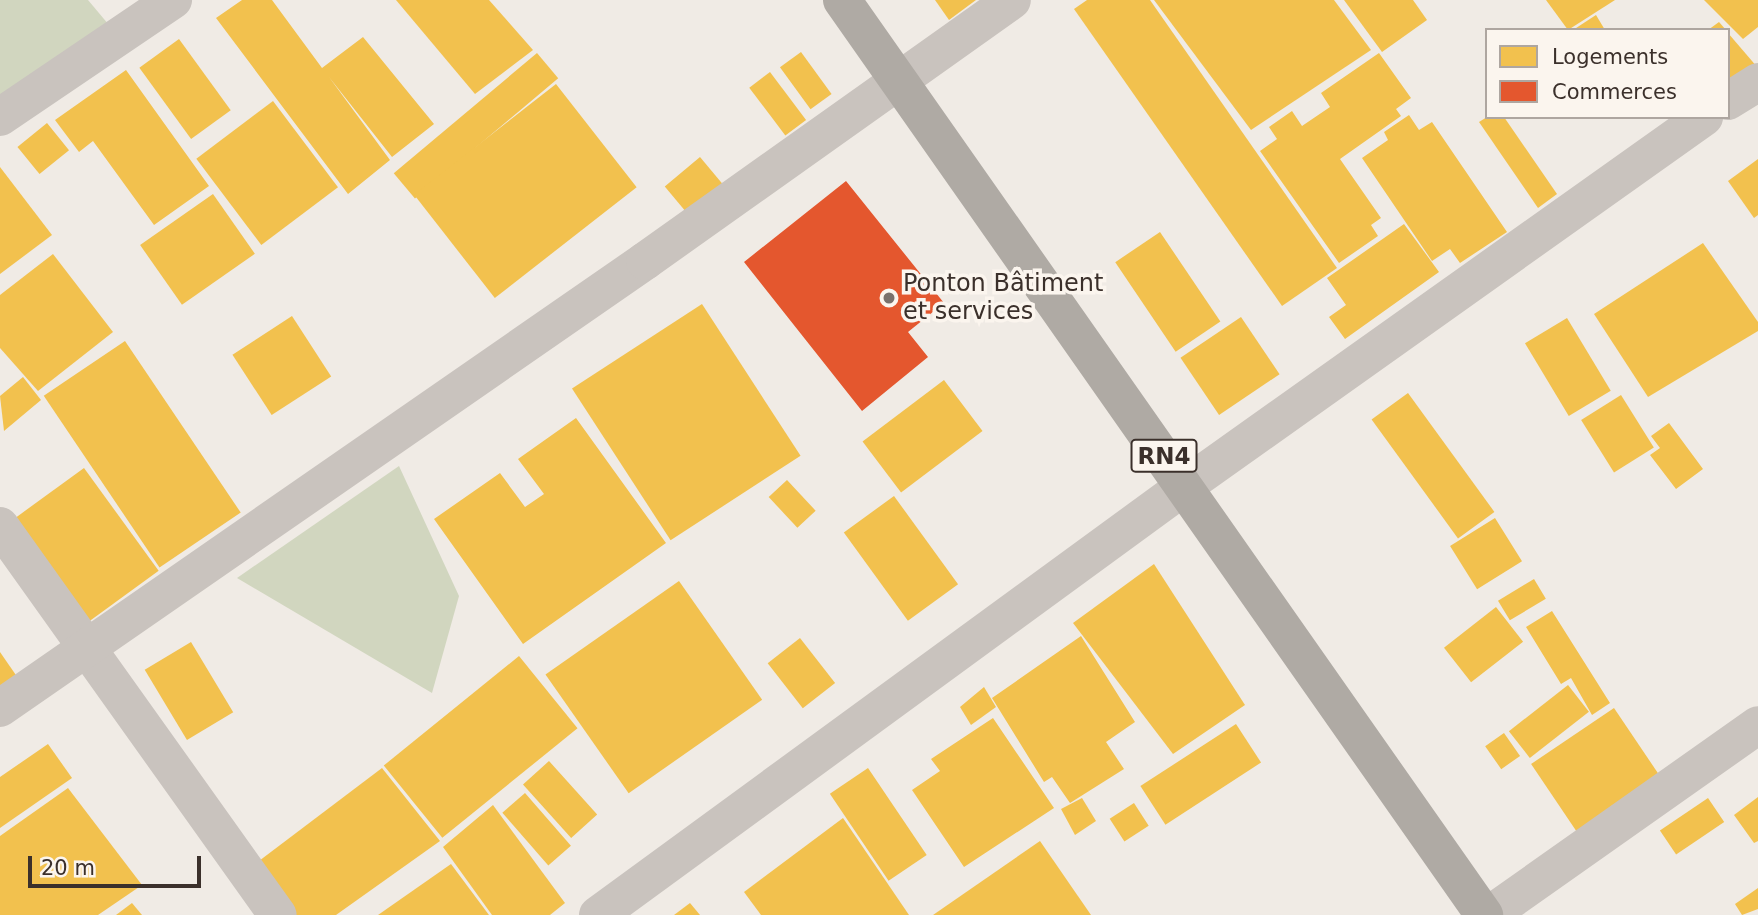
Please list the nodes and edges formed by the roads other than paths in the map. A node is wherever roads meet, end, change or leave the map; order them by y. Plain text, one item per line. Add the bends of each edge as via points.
1 (173, 0) edge
2 (842, 0) edge
3 (1012, 0) edge
4 (898, 82) junction
5 (1758, 82) edge
6 (1730, 100) edge
7 (0, 117) edge
8 (1701, 119) edge
9 (1185, 486) junction
10 (0, 526) edge
11 (87, 645) junction
12 (0, 708) edge
13 (1758, 725) edge
14 (277, 915) edge
15 (598, 915) edge
16 (1486, 915) edge

1 - 7 street
2 - 4 highway, RN4
3 - 4 street
4 - 9 highway, RN4
4 - 11 street
5 - 6 street
8 - 9 street
9 - 15 street
9 - 16 highway, RN4
10 - 11 street
11 - 12 street
11 - 14 street
13 - 16 street

